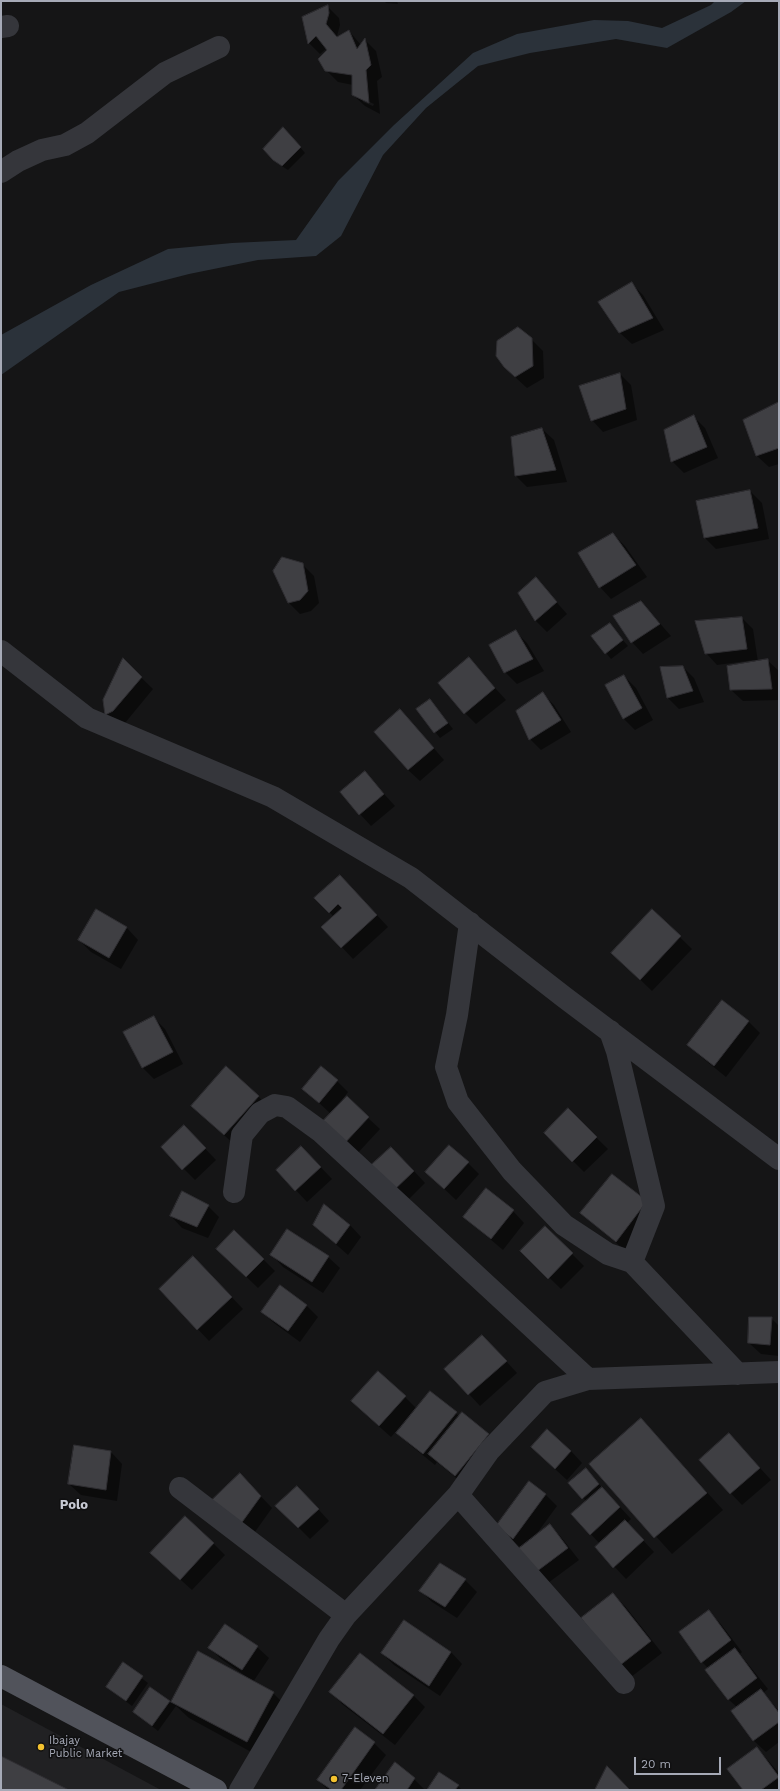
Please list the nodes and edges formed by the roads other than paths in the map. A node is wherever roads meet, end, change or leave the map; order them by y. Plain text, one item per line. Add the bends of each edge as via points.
1 (219, 47) dead end
2 (1, 172) edge
3 (1, 652) edge
4 (470, 923) junction
5 (610, 1031) junction
6 (779, 1159) edge
7 (234, 1192) dead end
8 (632, 1262) junction
9 (779, 1372) edge
10 (738, 1374) junction
11 (588, 1379) junction
12 (180, 1488) dead end
13 (458, 1495) junction
14 (346, 1615) junction
15 (1, 1676) edge
16 (624, 1683) dead end
17 (216, 1790) edge
18 (240, 1790) edge

1 - 2 street via 165,73 87,133 65,145 36,152
3 - 4 street via 87,718 273,798 411,878
4 - 5 street
4 - 8 street via 457,1015 446,1067 458,1102 512,1171 564,1225 608,1254
5 - 6 street
5 - 8 street via 654,1206
7 - 11 street via 242,1135 260,1113 275,1105 287,1107 320,1132
8 - 10 street
9 - 10 street
10 - 11 street
11 - 13 street via 545,1392 489,1451
12 - 14 street
13 - 14 street
13 - 16 street
14 - 18 street via 329,1639
15 - 17 main road

